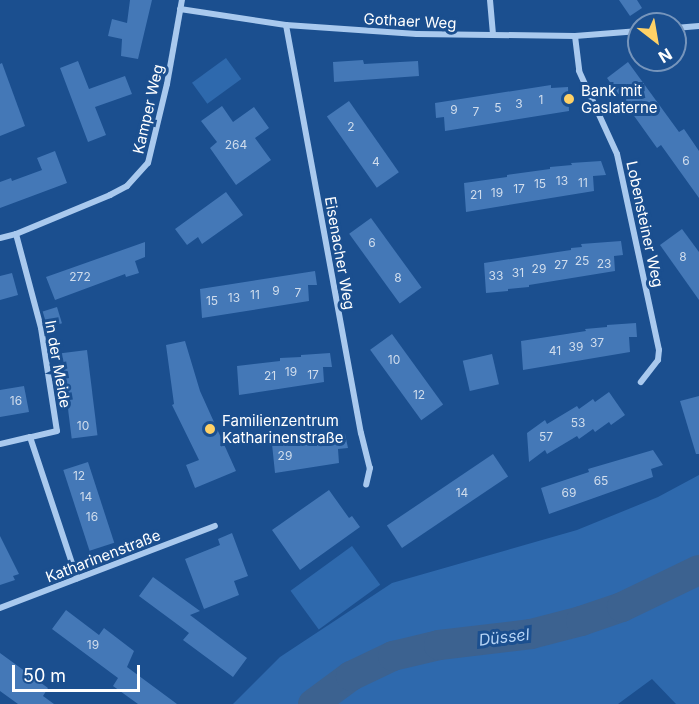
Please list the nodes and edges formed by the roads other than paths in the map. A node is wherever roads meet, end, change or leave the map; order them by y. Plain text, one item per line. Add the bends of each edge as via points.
1 (182, 0) edge
2 (490, 0) edge
3 (180, 9) junction
4 (286, 25) junction
5 (627, 32) edge
6 (493, 35) junction
7 (575, 36) junction
8 (16, 234) junction
9 (0, 238) edge
10 (641, 382) dead end
11 (30, 437) junction
12 (0, 444) edge
13 (366, 485) dead end
14 (214, 526) dead end
15 (77, 578) junction
16 (0, 608) edge

1 - 3 street, Kamper Weg
2 - 6 street
3 - 4 street, Gothaer Weg
3 - 8 street, Kamper Weg via 148,163 127,186
4 - 6 street, Gothaer Weg
4 - 13 street, Eisenacher Weg via 370,468
5 - 7 street, Gothaer Weg
6 - 7 street, Gothaer Weg
7 - 10 street, Lobensteiner Weg via 579,71 620,163 659,350 658,360
8 - 9 street, Kamper Weg
8 - 11 street, In der Meide via 41,328 57,431
11 - 12 street
11 - 15 street
14 - 15 street, Katharinenstraße
15 - 16 street, Katharinenstraße

